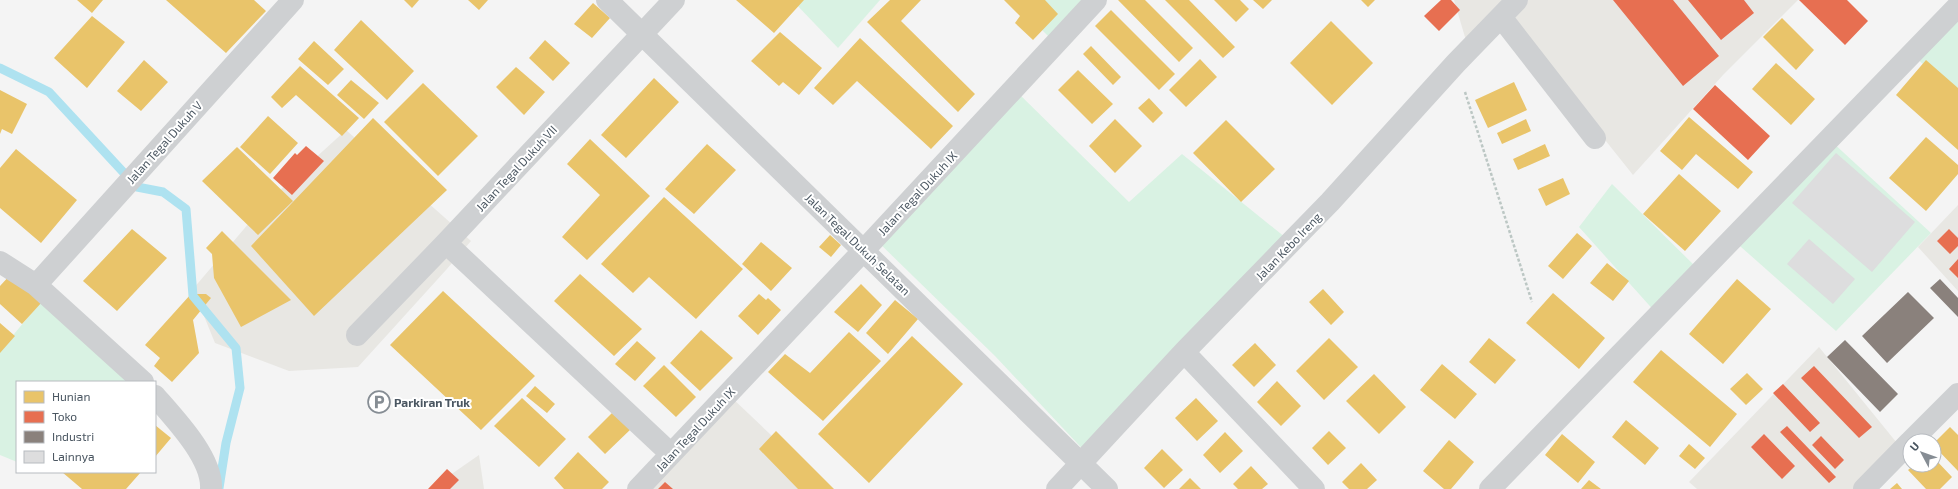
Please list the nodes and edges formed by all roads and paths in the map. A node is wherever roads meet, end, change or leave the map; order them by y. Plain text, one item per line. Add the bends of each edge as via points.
1 (293, 0) edge
2 (607, 0) edge
3 (674, 0) edge
4 (1096, 0) edge
5 (1517, 0) edge
6 (1958, 6) edge
7 (1501, 16) junction
8 (642, 34) junction
9 (1456, 63) junction
10 (1595, 138) dead end
11 (446, 243) junction
12 (864, 250) junction
13 (0, 262) edge
14 (36, 285) junction
15 (1532, 302) dead end
16 (356, 335) dead end
17 (1184, 352) junction
18 (142, 381) edge
19 (1958, 394) edge
20 (156, 397) edge
21 (1920, 433) edge
22 (1902, 451) edge
23 (671, 454) junction
24 (1081, 463) junction
25 (211, 483) edge
26 (638, 489) edge
27 (1056, 489) edge
28 (1107, 489) edge
29 (1314, 489) edge
30 (1490, 489) edge
31 (1864, 489) edge

1 - 14 street, Jalan Tegal Dukuh V
2 - 8 street, Jalan Tegal Dukuh Selatan
3 - 8 street, Jalan Tegal Dukuh VII
4 - 12 street, Jalan Tegal Dukuh IX
5 - 7 street, Jalan Kebo Ireng
6 - 30 street
7 - 9 street, Jalan Kebo Ireng
7 - 10 street
8 - 11 street, Jalan Tegal Dukuh VII
8 - 12 street, Jalan Tegal Dukuh Selatan
9 - 15 path
9 - 17 street, Jalan Kebo Ireng via 1330,202
11 - 16 street, Jalan Tegal Dukuh VII
11 - 23 street
12 - 23 street, Jalan Tegal Dukuh IX
12 - 24 street, Jalan Tegal Dukuh Selatan
13 - 14 street
14 - 18 street
17 - 24 street, Jalan Kebo Ireng
17 - 29 street
19 - 21 street
20 - 25 street via 188,434
22 - 31 street
23 - 26 street, Jalan Tegal Dukuh IX
24 - 27 street, Jalan Kebo Ireng
24 - 28 street, Jalan Tegal Dukuh Selatan

